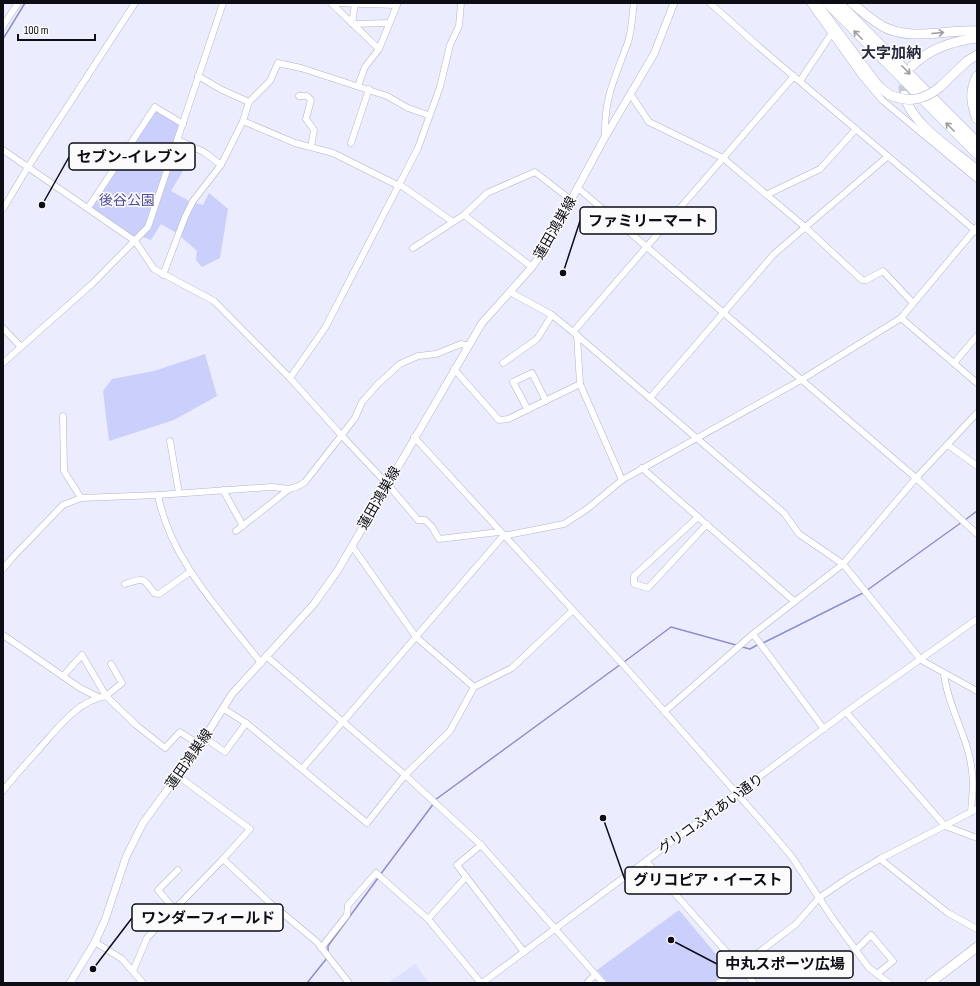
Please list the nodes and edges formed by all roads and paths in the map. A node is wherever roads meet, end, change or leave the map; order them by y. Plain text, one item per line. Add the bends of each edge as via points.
1 (18, 3) edge
2 (135, 3) edge
3 (223, 3) edge
4 (331, 3) edge
5 (354, 3) edge
6 (379, 3) edge
7 (461, 3) edge
8 (634, 3) edge
9 (674, 3) edge
10 (710, 3) edge
11 (810, 3) edge
12 (816, 3) edge
13 (826, 3) edge
14 (839, 3) edge
15 (852, 3) edge
16 (3, 11) edge
17 (10, 15) junction
18 (389, 23) junction
19 (352, 24) junction
20 (3, 26) edge
21 (977, 31) edge
22 (832, 33) junction
23 (977, 38) edge
24 (378, 49) junction
25 (977, 55) edge
26 (912, 66) dead end
27 (198, 76) junction
28 (794, 76) junction
29 (977, 76) edge
30 (800, 81) junction
31 (358, 86) junction
32 (369, 90) junction
33 (631, 95) junction
34 (904, 95) tunnel mouth
35 (299, 96) dead end
36 (249, 102) junction
37 (428, 115) junction
38 (977, 119) edge
39 (243, 121) junction
40 (183, 124) junction
41 (856, 130) junction
42 (605, 137) junction
43 (178, 140) junction
44 (351, 142) dead end
45 (977, 142) edge
46 (311, 147) junction
47 (3, 150) edge
48 (977, 154) edge
49 (887, 157) junction
50 (723, 158) junction
51 (220, 165) junction
52 (28, 167) junction
53 (977, 170) edge
54 (977, 179) edge
55 (399, 185) junction
56 (578, 188) junction
57 (766, 195) junction
58 (571, 200) junction
59 (88, 208) junction
60 (3, 209) edge
61 (464, 215) junction
62 (453, 222) junction
63 (805, 227) junction
64 (976, 229) edge
65 (135, 241) junction
66 (646, 247) junction
67 (413, 248) dead end
68 (532, 267) junction
69 (163, 275) junction
70 (510, 292) junction
71 (913, 303) junction
72 (724, 313) junction
73 (552, 315) junction
74 (901, 318) junction
75 (3, 328) edge
76 (575, 334) junction
77 (977, 336) edge
78 (20, 346) junction
79 (469, 346) junction
80 (954, 362) junction
81 (3, 363) edge
82 (503, 363) dead end
83 (454, 369) junction
84 (290, 378) junction
85 (802, 380) junction
86 (977, 383) edge
87 (580, 384) junction
88 (650, 398) junction
89 (546, 401) junction
90 (528, 410) junction
91 (977, 413) edge
92 (63, 416) dead end
93 (342, 436) junction
94 (414, 437) junction
95 (697, 439) junction
96 (170, 442) dead end
97 (948, 445) junction
98 (977, 466) edge
99 (642, 468) junction
100 (916, 478) junction
101 (622, 480) junction
102 (386, 485) junction
103 (223, 490) junction
104 (288, 490) junction
105 (179, 494) junction
106 (158, 495) junction
107 (81, 498) junction
108 (698, 517) junction
109 (707, 524) junction
110 (243, 526) junction
111 (236, 531) dead end
112 (501, 534) junction
113 (977, 534) edge
114 (352, 546) junction
115 (843, 564) junction
116 (3, 569) edge
117 (190, 572) junction
118 (125, 584) dead end
119 (794, 601) junction
120 (572, 611) junction
121 (977, 619) edge
122 (753, 634) junction
123 (3, 635) edge
124 (416, 636) junction
125 (266, 656) junction
126 (921, 660) junction
127 (261, 663) junction
128 (111, 664) dead end
129 (944, 674) junction
130 (64, 676) junction
131 (474, 687) junction
132 (977, 691) edge
133 (106, 696) junction
134 (98, 697) junction
135 (224, 709) junction
136 (664, 712) junction
137 (846, 712) junction
138 (343, 722) junction
139 (246, 723) junction
140 (824, 729) junction
141 (205, 738) junction
142 (200, 746) junction
143 (302, 769) junction
144 (405, 775) junction
145 (178, 776) junction
146 (3, 791) edge
147 (737, 795) junction
148 (974, 811) edge
149 (945, 826) junction
150 (977, 838) edge
151 (481, 846) junction
152 (223, 859) junction
153 (880, 859) junction
154 (646, 862) junction
155 (178, 870) dead end
156 (466, 877) junction
157 (819, 898) junction
158 (174, 909) junction
159 (428, 919) junction
160 (555, 928) junction
161 (977, 928) edge
162 (95, 942) junction
163 (977, 947) edge
164 (321, 948) junction
165 (856, 950) junction
166 (524, 952) junction
167 (977, 954) edge
168 (740, 968) junction
169 (133, 971) junction
170 (877, 974) junction
171 (596, 975) junction
172 (70, 983) edge
173 (143, 983) edge
174 (349, 983) edge
175 (481, 983) edge
176 (587, 983) edge
177 (603, 983) edge
178 (719, 983) edge
179 (754, 983) edge
180 (889, 983) edge
181 (930, 983) edge
182 (939, 983) edge

1 - 17 street
2 - 52 street
3 - 27 street
4 - 5 street
4 - 19 street
5 - 6 street
5 - 19 street
6 - 18 street via 396,4
7 - 37 street via 459,26 450,45 440,87
8 - 42 street via 628,41 610,88
9 - 33 main road, 蓮田鴻巣線 via 654,54
10 - 28 street
11 - 22 street
12 - 25 highway, bridge via 875,82 890,95 902,100 915,100 928,95
48 -> 13 highway
14 -> 45 highway
15 -> 21 highway via 882,26 900,33
16 - 17 street
17 - 20 street
18 - 19 street
18 - 24 street
19 - 24 street
22 - 30 street
22 - 54 street via 882,100
23 - 26 highway via 943,47
24 - 31 street via 365,67
27 - 36 street
27 - 40 street
28 - 30 street
28 - 50 street
29 - 38 highway via 971,94
30 - 41 street
31 - 32 street
31 - 36 street via 278,63 270,81
32 - 37 street
32 - 44 street
33 - 42 main road, 蓮田鴻巣線
33 - 50 street via 649,122
34 - 53 highway via 906,104 917,120
35 - 46 street via 307,96 311,100 306,119 314,130
36 - 39 street
37 - 55 street via 418,148
39 - 46 street
39 - 51 street
40 - 43 street
40 - 59 street via 154,107
41 - 49 street
41 - 57 street via 820,169
42 - 56 main road, 蓮田鴻巣線
43 - 51 street via 204,152
43 - 65 street via 148,227
46 - 55 street via 333,153
47 - 52 street
49 - 63 street
49 - 64 street
50 - 57 street
50 - 66 street
51 - 69 street via 193,201
52 - 59 street
52 - 60 street
55 - 62 street
55 - 84 street via 325,328
56 - 58 main road, 蓮田鴻巣線
56 - 66 street
57 - 63 street
58 - 61 street via 535,172 487,193
58 - 68 main road, 蓮田鴻巣線 via 546,248
59 - 65 street
61 - 62 street
61 - 68 street
62 - 67 street
63 - 71 street via 862,280 883,270
63 - 72 street via 774,254
64 - 71 street
65 - 69 street via 149,264
65 - 78 street via 92,284
66 - 72 street
66 - 76 street
68 - 70 main road, 蓮田鴻巣線
69 - 84 street via 214,300
70 - 73 street
70 - 79 main road, 蓮田鴻巣線 via 482,322
71 - 74 street
72 - 85 street
72 - 88 street
73 - 76 street
73 - 82 street via 537,339
74 - 80 street
74 - 85 street
75 - 78 street
76 - 87 street
76 - 88 street
77 - 80 street
78 - 81 street
79 - 83 main road, 蓮田鴻巣線
79 - 93 street via 461,344 400,364 362,402 355,418
80 - 86 street
83 - 90 street via 500,420
83 - 94 main road, 蓮田鴻巣線
84 - 93 street
85 - 95 street
85 - 100 street
87 - 89 street
87 - 101 street
88 - 95 street
89 - 90 street
89 - 90 street via 532,373 513,382
91 - 97 street
92 - 107 street via 64,471
93 - 102 street
93 - 104 street via 305,482
94 - 102 main road, 蓮田鴻巣線
94 - 112 street
95 - 99 street
95 - 115 street via 784,513 799,534
96 - 105 street
97 - 98 street
97 - 100 street
99 - 101 street
99 - 108 street
100 - 113 street
100 - 115 street
101 - 112 street via 564,524
102 - 112 street via 418,520 425,520 432,527 438,539
102 - 114 main road, 蓮田鴻巣線
103 - 104 street via 270,487
103 - 105 street
103 - 110 street
104 - 110 street
105 - 106 street
106 - 107 street
106 - 117 street via 161,513
107 - 116 street via 58,509
108 - 109 street
108 - 109 street via 634,576 634,584 648,588
109 - 119 street
110 - 111 street
112 - 120 street
112 - 124 street
114 - 124 street
114 - 125 main road, 蓮田鴻巣線 via 314,604
115 - 119 street
115 - 126 street
117 - 118 street via 159,594 154,593 142,579
117 - 127 street
119 - 122 street
120 - 131 street via 512,668
120 - 136 street
121 - 126 street, グリコふれあい通り
122 - 136 street
122 - 140 street
123 - 130 street
124 - 131 street
124 - 138 street
125 - 127 main road, 蓮田鴻巣線
125 - 138 street
126 - 129 street
126 - 137 street, グリコふれあい通り
127 - 135 main road, 蓮田鴻巣線 via 232,694
128 - 133 street via 122,683
129 - 132 street
129 - 148 street via 946,691 970,759
130 - 133 street via 82,655
130 - 134 street
131 - 144 street via 450,731
133 - 134 street
133 - 142 street via 165,748 180,732
134 - 146 street via 67,717
135 - 139 street
135 - 141 main road, 蓮田鴻巣線
136 - 147 street
137 - 140 street, グリコふれあい通り
137 - 149 street
138 - 143 street
138 - 144 street
139 - 141 street via 225,752
139 - 143 street
140 - 147 street, グリコふれあい通り
141 - 142 main road, 蓮田鴻巣線
142 - 145 main road, 蓮田鴻巣線
143 - 144 street via 367,823
144 - 151 street
145 - 152 street via 250,829
145 - 162 main road, 蓮田鴻巣線 via 134,839
147 - 154 street, グリコふれあい通り
147 - 157 street via 792,857
148 - 149 street
149 - 150 street
149 - 153 street
151 - 156 street via 457,865
151 - 160 street
152 - 158 street
152 - 164 street
153 - 157 street
153 - 161 street via 948,913
154 - 160 street, グリコふれあい通り
154 - 168 street
155 - 158 street via 158,890
156 - 159 street
156 - 166 street
157 - 165 street
157 - 168 street via 796,924
158 - 169 street via 147,938
159 - 164 street via 376,872 348,905 347,915
159 - 175 street
160 - 166 street, グリコふれあい通り
160 - 171 street
162 - 169 street via 122,959
162 - 172 main road, 蓮田鴻巣線
163 - 181 highway
164 - 174 street
165 - 170 street via 869,968
165 - 170 street via 871,935 893,961
166 - 175 street, グリコふれあい通り
167 - 182 highway
168 - 178 street
168 - 179 street
169 - 173 street
170 - 180 street
171 - 176 street
171 - 177 street

